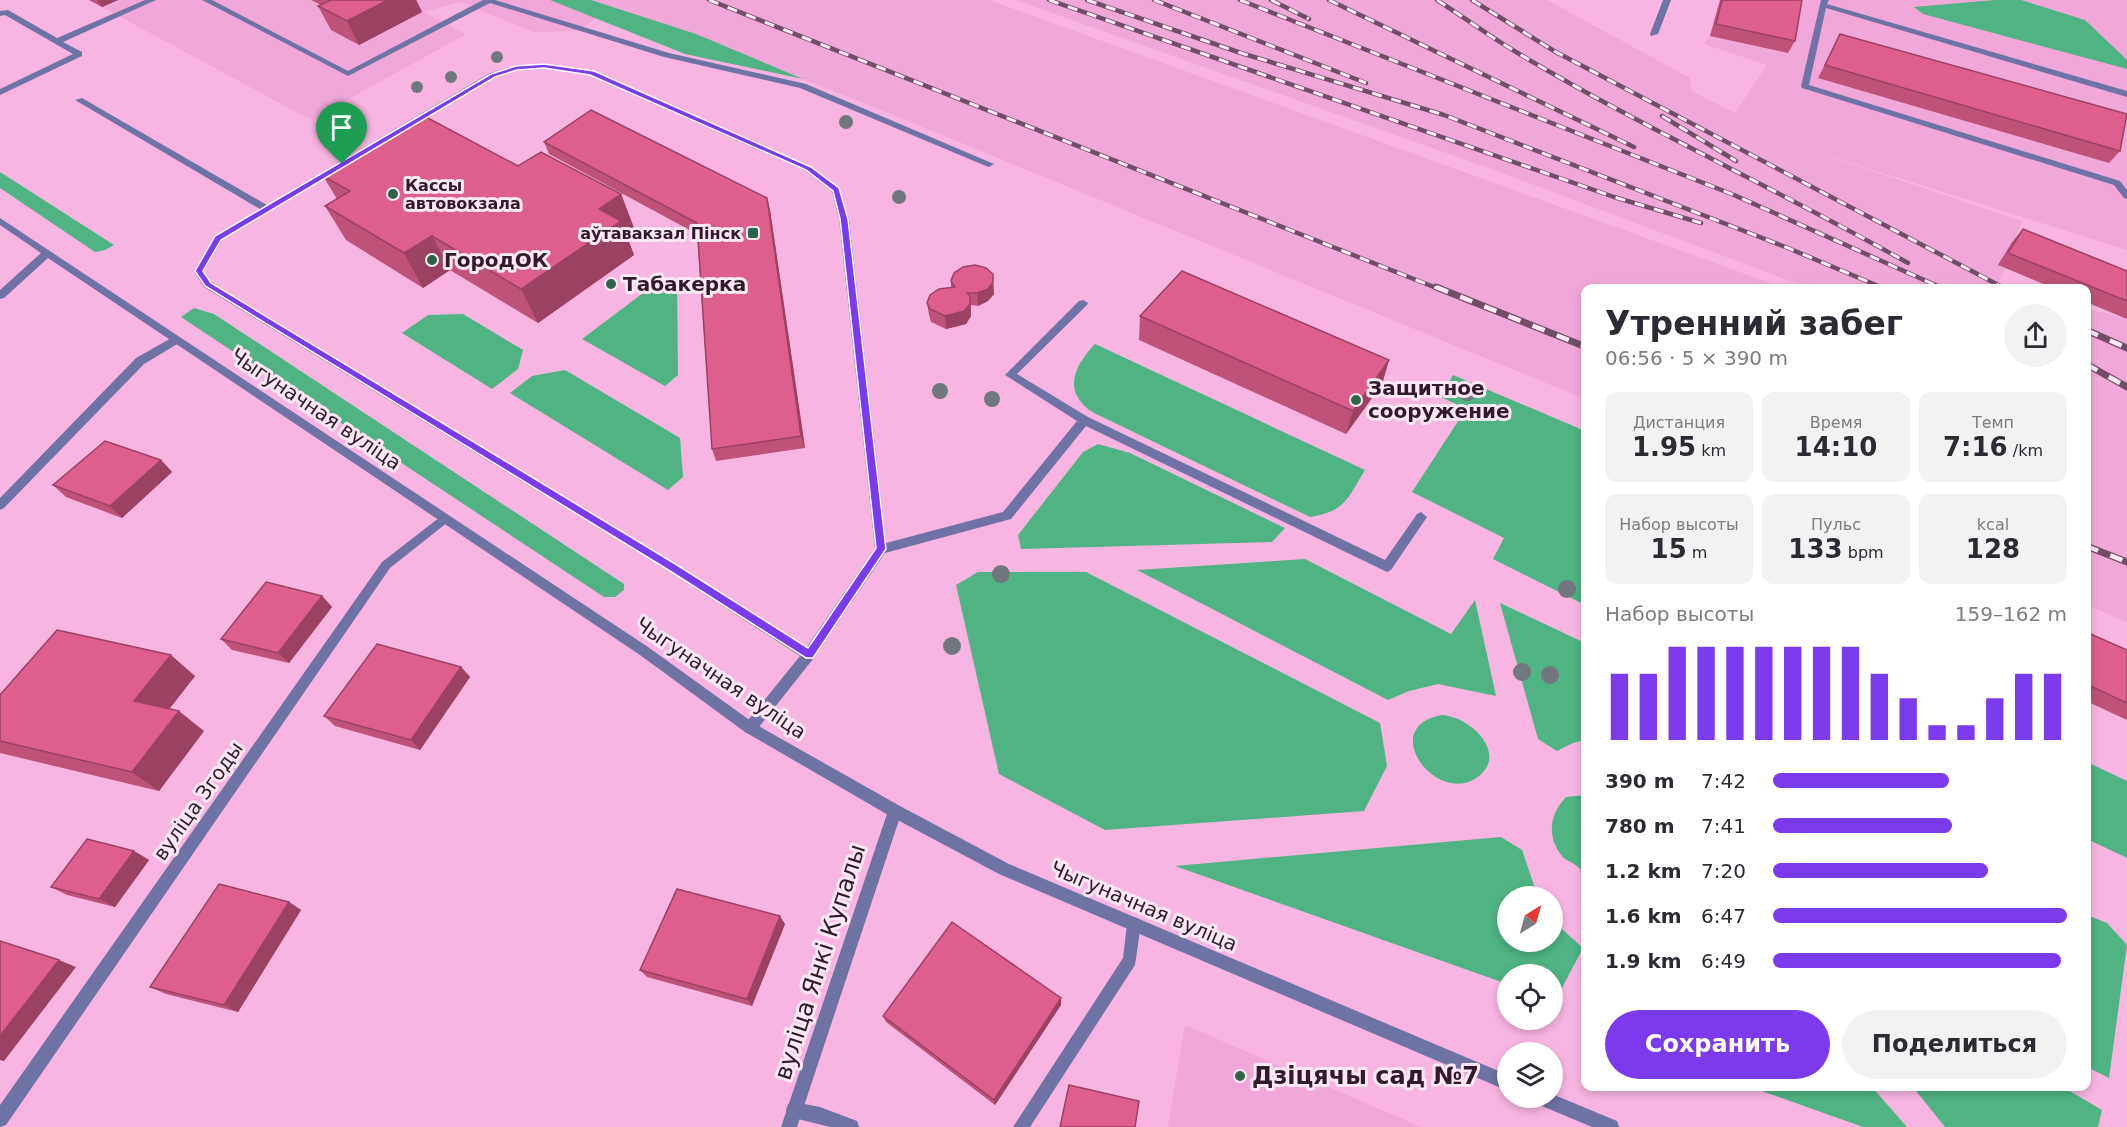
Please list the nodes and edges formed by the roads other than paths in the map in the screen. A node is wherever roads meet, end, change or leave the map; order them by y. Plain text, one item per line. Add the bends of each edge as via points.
1 (152, 0) edge
2 (206, 0) edge
3 (487, 0) edge
4 (1667, 0) edge
5 (1824, 3) edge
6 (0, 14) edge
7 (1654, 34) dead end
8 (56, 42) junction
9 (0, 92) edge
10 (2127, 94) edge
11 (79, 100) dead end
12 (989, 164) dead end
13 (2127, 196) edge
14 (266, 208) junction
15 (0, 221) edge
16 (47, 253) junction
17 (0, 296) edge
18 (1083, 303) dead end
19 (176, 340) junction
20 (1084, 420) junction
21 (0, 505) edge
22 (1421, 517) dead end
23 (444, 519) junction
24 (881, 549) junction
25 (809, 655) junction
26 (750, 728) junction
27 (895, 811) junction
28 (1134, 924) junction
29 (1497, 1078) edge
30 (1563, 1107) edge
31 (794, 1110) junction
32 (0, 1119) edge
33 (789, 1127) edge
34 (851, 1127) edge
35 (1021, 1127) edge
36 (1611, 1127) edge

1 - 8 street
2 - 3 street via 348,74
3 - 12 street via 666,55 803,86
4 - 7 street
5 - 10 street
5 - 13 street via 1805,86 2117,183
6 - 8 street via 5,12
8 - 9 street via 79,54
11 - 14 street
14 - 24 street via 493,75 516,68 544,66 591,73 809,169 836,190 844,219
14 - 25 street via 218,238 199,271 208,285
15 - 16 street, Чыгуначная вуліца
16 - 17 street
16 - 19 street, Чыгуначная вуліца
18 - 20 street via 1010,375
19 - 21 street via 140,361
19 - 23 street, Чыгуначная вуліца
20 - 22 street via 1387,567
20 - 24 street via 1007,516
23 - 26 street, Чыгуначная вуліца via 644,651
23 - 32 street, вуліца Згоды via 386,565
24 - 25 street
25 - 26 street
26 - 27 street, Чыгуначная вуліца
27 - 28 street, Чыгуначная вуліца via 1004,869
27 - 31 street, вуліца Янкі Купалы
28 - 29 street, Чыгуначная вуліца
28 - 35 street via 1130,960
30 - 36 street
31 - 33 street, вуліца Янкі Купалы
31 - 34 street

